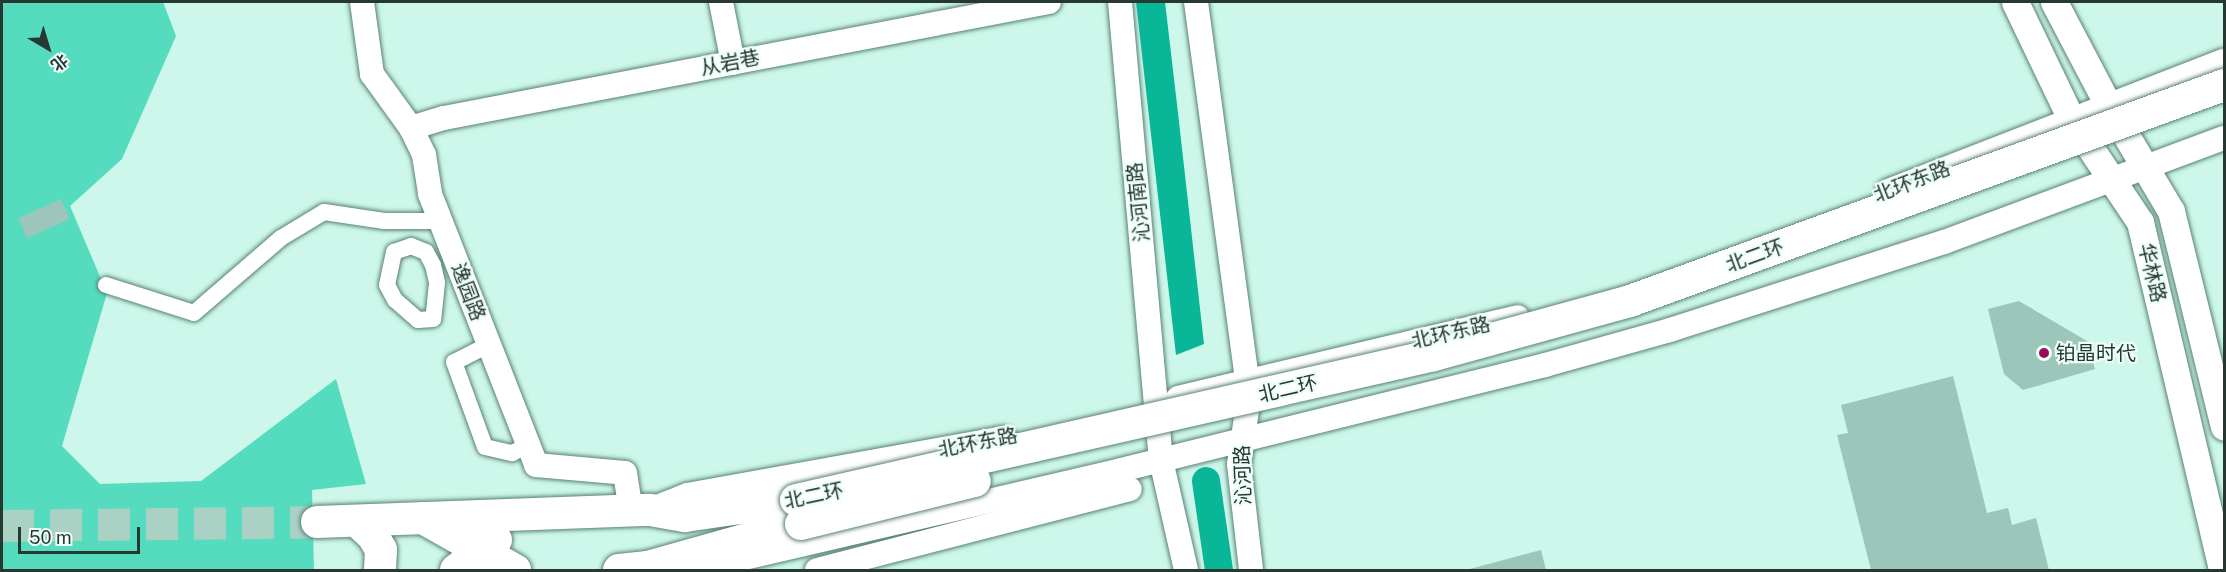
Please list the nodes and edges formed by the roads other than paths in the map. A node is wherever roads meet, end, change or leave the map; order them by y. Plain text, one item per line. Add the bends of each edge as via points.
1 (362, 2) edge
2 (721, 2) edge
3 (1049, 2) edge
4 (1120, 2) edge
5 (1196, 2) edge
6 (2016, 2) edge
7 (2054, 2) edge
8 (2224, 61) edge
9 (733, 63) junction
10 (2224, 85) edge
11 (2108, 105) junction
12 (2224, 106) edge
13 (2071, 119) junction
14 (411, 128) junction
15 (2224, 138) edge
16 (2145, 169) junction
17 (2111, 182) junction
18 (440, 220) junction
19 (106, 285) dead end
20 (488, 345) junction
21 (1247, 381) junction
22 (1159, 402) junction
23 (2224, 427) edge
24 (1241, 439) junction
25 (527, 446) junction
26 (1161, 460) junction
27 (1130, 489) dead end
28 (965, 506) junction
29 (641, 511) junction
30 (799, 512) junction
31 (529, 514) junction
32 (423, 518) junction
33 (357, 520) junction
34 (317, 522) tunnel mouth
35 (971, 531) junction
36 (481, 551) junction
37 (745, 564) edge
38 (691, 567) edge
39 (634, 569) edge
40 (380, 570) edge
41 (456, 570) edge
42 (515, 570) edge
43 (816, 570) edge
44 (1186, 570) edge
45 (1251, 570) edge
46 (2222, 570) edge

1 - 14 main road, 逸园路 via 372,74
2 - 9 main road
3 - 9 main road, 从岩巷
4 - 22 main road, 沁河南路
5 - 21 main road
6 - 13 main road, 华林路
7 - 11 main road, 华林路
8 - 11 main road, 北环东路
9 - 14 main road, 从岩巷
10 - 30 highway, 北二环, bridge via 1630,301 1434,355
11 - 13 main road, 北环东路
11 - 16 main road, 华林路
12 - 30 highway, 北二环, bridge via 1827,253 1636,318 1439,372
13 - 17 main road, 华林路
13 - 21 main road, 北环东路 via 1880,195 1611,292
14 - 18 main road, 逸园路 via 424,155 430,194
15 - 16 main road
16 - 17 main road
16 - 23 main road, 华林路 via 2171,211
17 - 24 main road via 1944,242 1670,330 1545,365
17 - 46 main road, 华林路 via 2140,222
18 - 19 street via 384,221 324,212 281,238 194,313
18 - 20 main road, 逸园路
20 - 25 main road, 逸园路
20 - 25 street via 454,362 485,447 513,453
21 - 22 main road, 北环东路
21 - 24 main road, 沁河路 via 1248,404
22 - 26 main road
22 - 29 main road, 北环东路 via 1041,431 687,495
24 - 26 main road
24 - 45 main road, 沁河路 via 1239,464
25 - 29 main road, 逸园路 via 536,465 625,473
26 - 28 main road
26 - 44 main road
27 - 35 main road
28 - 35 main road
28 - 37 main road
29 - 30 highway, 北二环 via 685,516
29 - 31 highway, 北二环
30 - 39 highway, 北二环
31 - 32 highway, 北二环
31 - 36 highway
32 - 33 highway, 北二环
32 - 36 highway
33 - 34 highway, 北二环
33 - 40 highway via 381,550
35 - 43 main road
36 - 41 highway
36 - 42 highway
37 - 38 main road
38 - 39 main road

